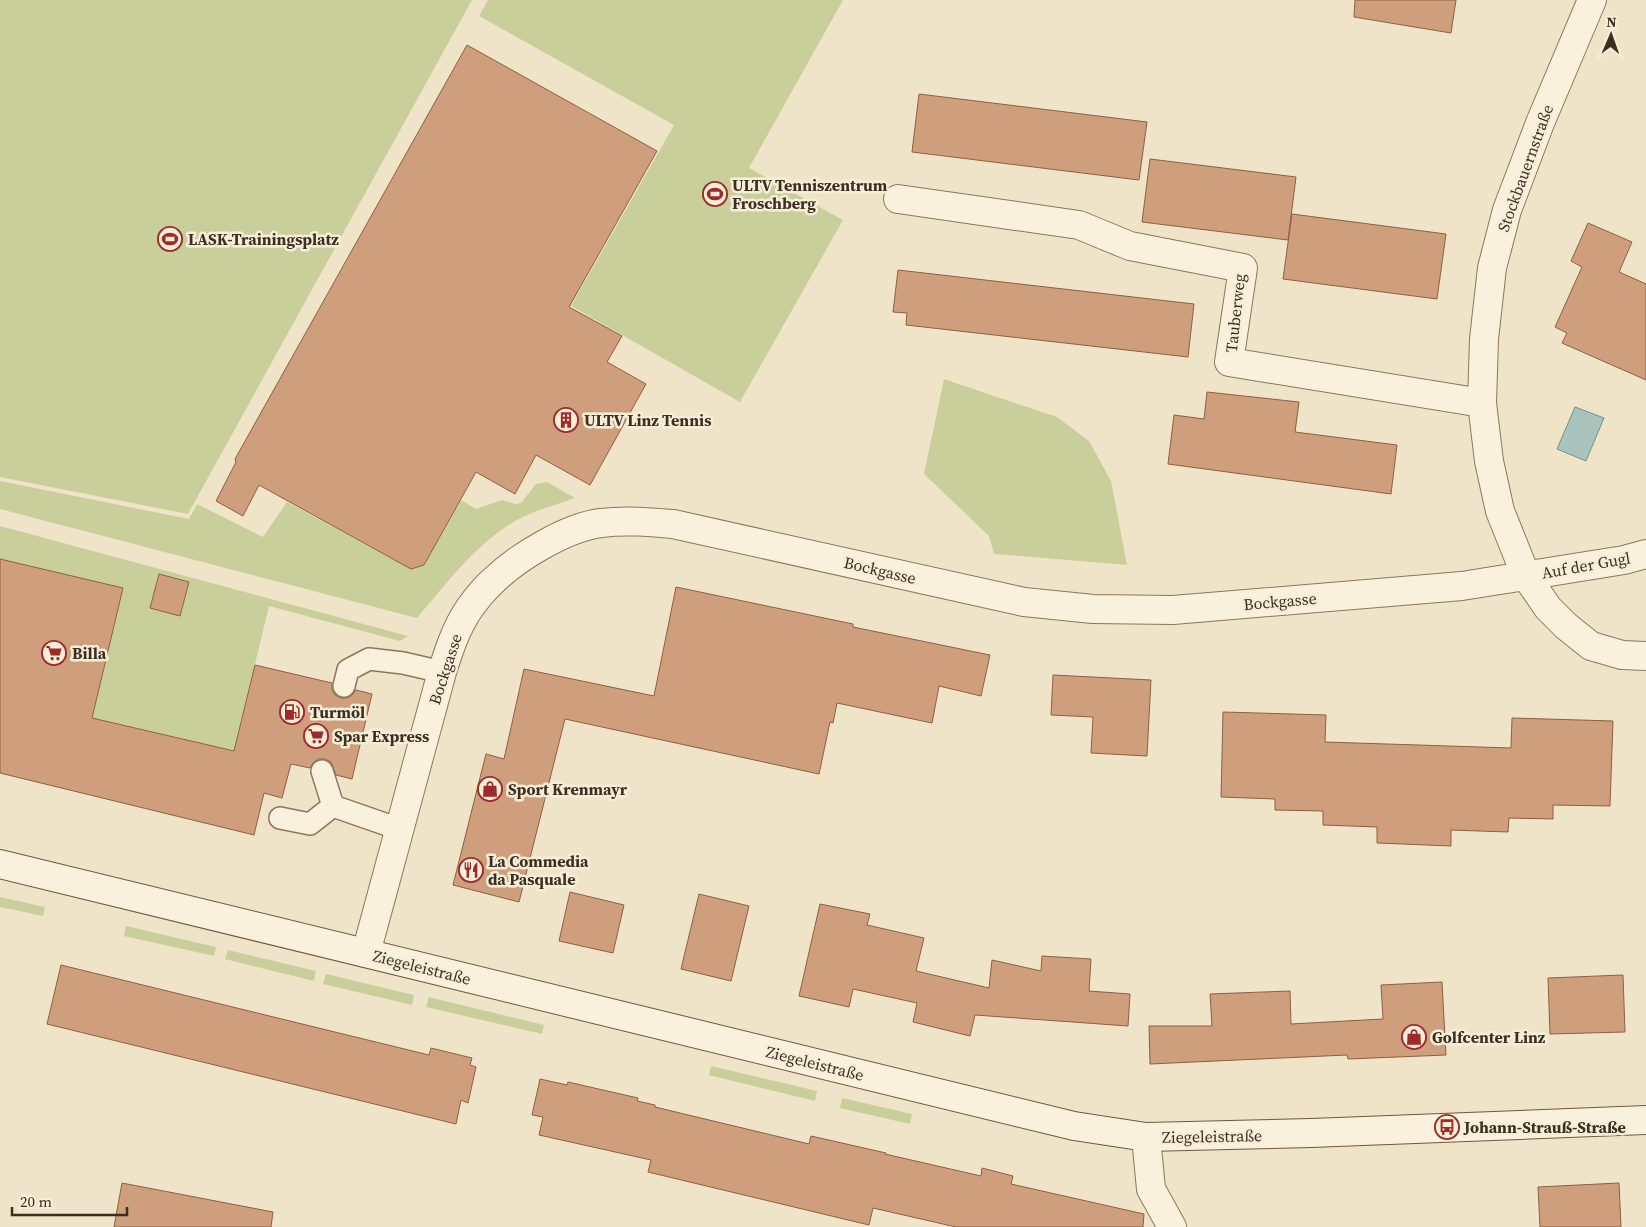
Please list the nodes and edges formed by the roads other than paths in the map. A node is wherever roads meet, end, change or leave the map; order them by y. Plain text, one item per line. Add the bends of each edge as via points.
1 (1592, 0) edge
2 (898, 199) dead end
3 (1482, 403) junction
4 (1646, 554) edge
5 (1526, 576) junction
6 (1646, 656) edge
7 (442, 672) junction
8 (344, 686) dead end
9 (322, 771) dead end
10 (333, 806) junction
11 (280, 818) dead end
12 (398, 829) junction
13 (0, 864) edge
14 (366, 953) junction
15 (1646, 1120) edge
16 (1146, 1137) junction
17 (1172, 1227) edge

1 - 3 street, Stockbauernstraße via 1507,210 1492,268 1484,339
2 - 3 street, Tauberweg via 1079,225 1130,246 1243,268 1229,362
3 - 5 street, Stockbauernstraße via 1488,461 1500,512
4 - 5 street, Auf der Gugl
5 - 6 street via 1548,608 1591,646 1622,655
5 - 7 street, Bockgasse via 1462,586 1173,610 1093,609 1024,602 673,524 599,524 548,542 494,580 468,610 454,636
7 - 8 lane via 404,663 369,660 348,670
7 - 12 street, Bockgasse
9 - 10 lane
10 - 11 lane via 310,824
10 - 12 lane
12 - 14 street, Bockgasse
13 - 14 street, Ziegeleistraße
14 - 16 street, Ziegeleistraße via 1074,1126
15 - 16 street, Ziegeleistraße
16 - 17 street via 1151,1189

